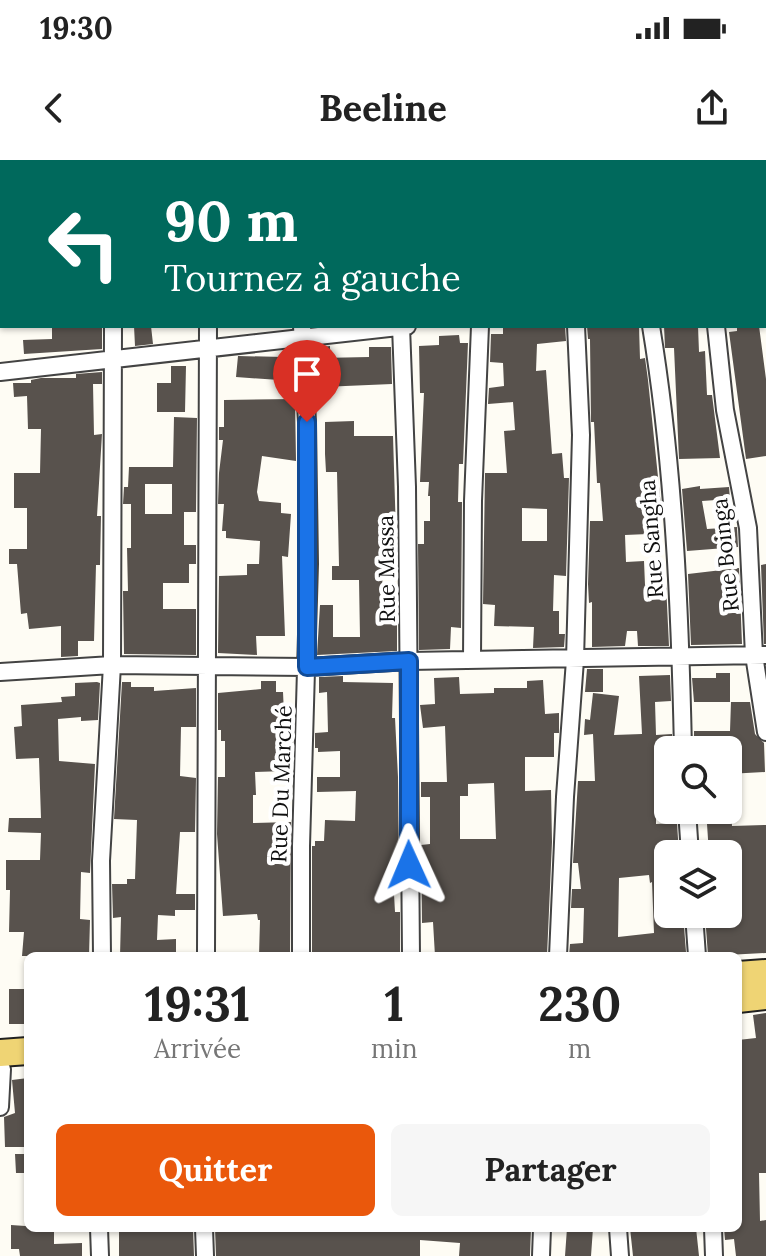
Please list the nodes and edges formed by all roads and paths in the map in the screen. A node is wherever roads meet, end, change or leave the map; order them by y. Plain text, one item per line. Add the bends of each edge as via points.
1 (113, 328) edge
2 (208, 328) edge
3 (368, 328) edge
4 (401, 328) edge
5 (480, 328) edge
6 (576, 328) edge
7 (651, 328) edge
8 (716, 328) edge
9 (302, 332) edge
10 (207, 350) junction
11 (111, 361) junction
12 (0, 372) edge
13 (760, 655) edge
14 (681, 656) junction
15 (472, 660) junction
16 (575, 660) junction
17 (409, 661) junction
18 (112, 665) junction
19 (208, 665) junction
20 (307, 667) junction
21 (0, 672) edge
22 (766, 732) edge
23 (683, 736) edge
24 (695, 928) edge
25 (102, 952) edge
26 (206, 952) edge
27 (301, 952) edge
28 (411, 952) edge
29 (558, 952) edge
30 (697, 952) edge
31 (766, 973) edge
32 (742, 975) edge
33 (766, 996) edge
34 (742, 999) edge
35 (24, 1053) edge
36 (1, 1064) edge
37 (24, 1068) edge
38 (0, 1107) edge
39 (99, 1232) edge
40 (204, 1232) edge
41 (542, 1232) edge
42 (618, 1232) edge
43 (713, 1232) edge
44 (100, 1256) edge
45 (205, 1256) edge
46 (541, 1256) edge
47 (620, 1256) edge
48 (714, 1256) edge

1 - 11 street
2 - 10 street
3 - 9 street
4 - 17 street, Rue Massa
5 - 15 street
6 - 16 street via 581,435
7 - 14 street, Rue Sangha via 673,517
8 - 13 street, Rue Boinga via 725,410 748,528
9 - 10 street
9 - 20 street, Rue Du Marché
10 - 11 street
10 - 19 street
11 - 12 street
11 - 18 street
13 - 14 street
13 - 22 street, Rue Boinga
14 - 16 street
14 - 23 street, Rue Sangha
15 - 16 street
15 - 17 street
16 - 29 street
17 - 20 street
17 - 28 street, Rue Massa
18 - 19 street
18 - 21 street
18 - 25 street via 101,861
19 - 20 street
19 - 26 street
20 - 27 street, Rue Du Marché
24 - 30 street
31 - 32 main road
33 - 34 main road
35 - 36 main road
36 - 37 main road
36 - 38 street
39 - 44 street
40 - 45 street
41 - 46 street
42 - 47 street
43 - 48 street

